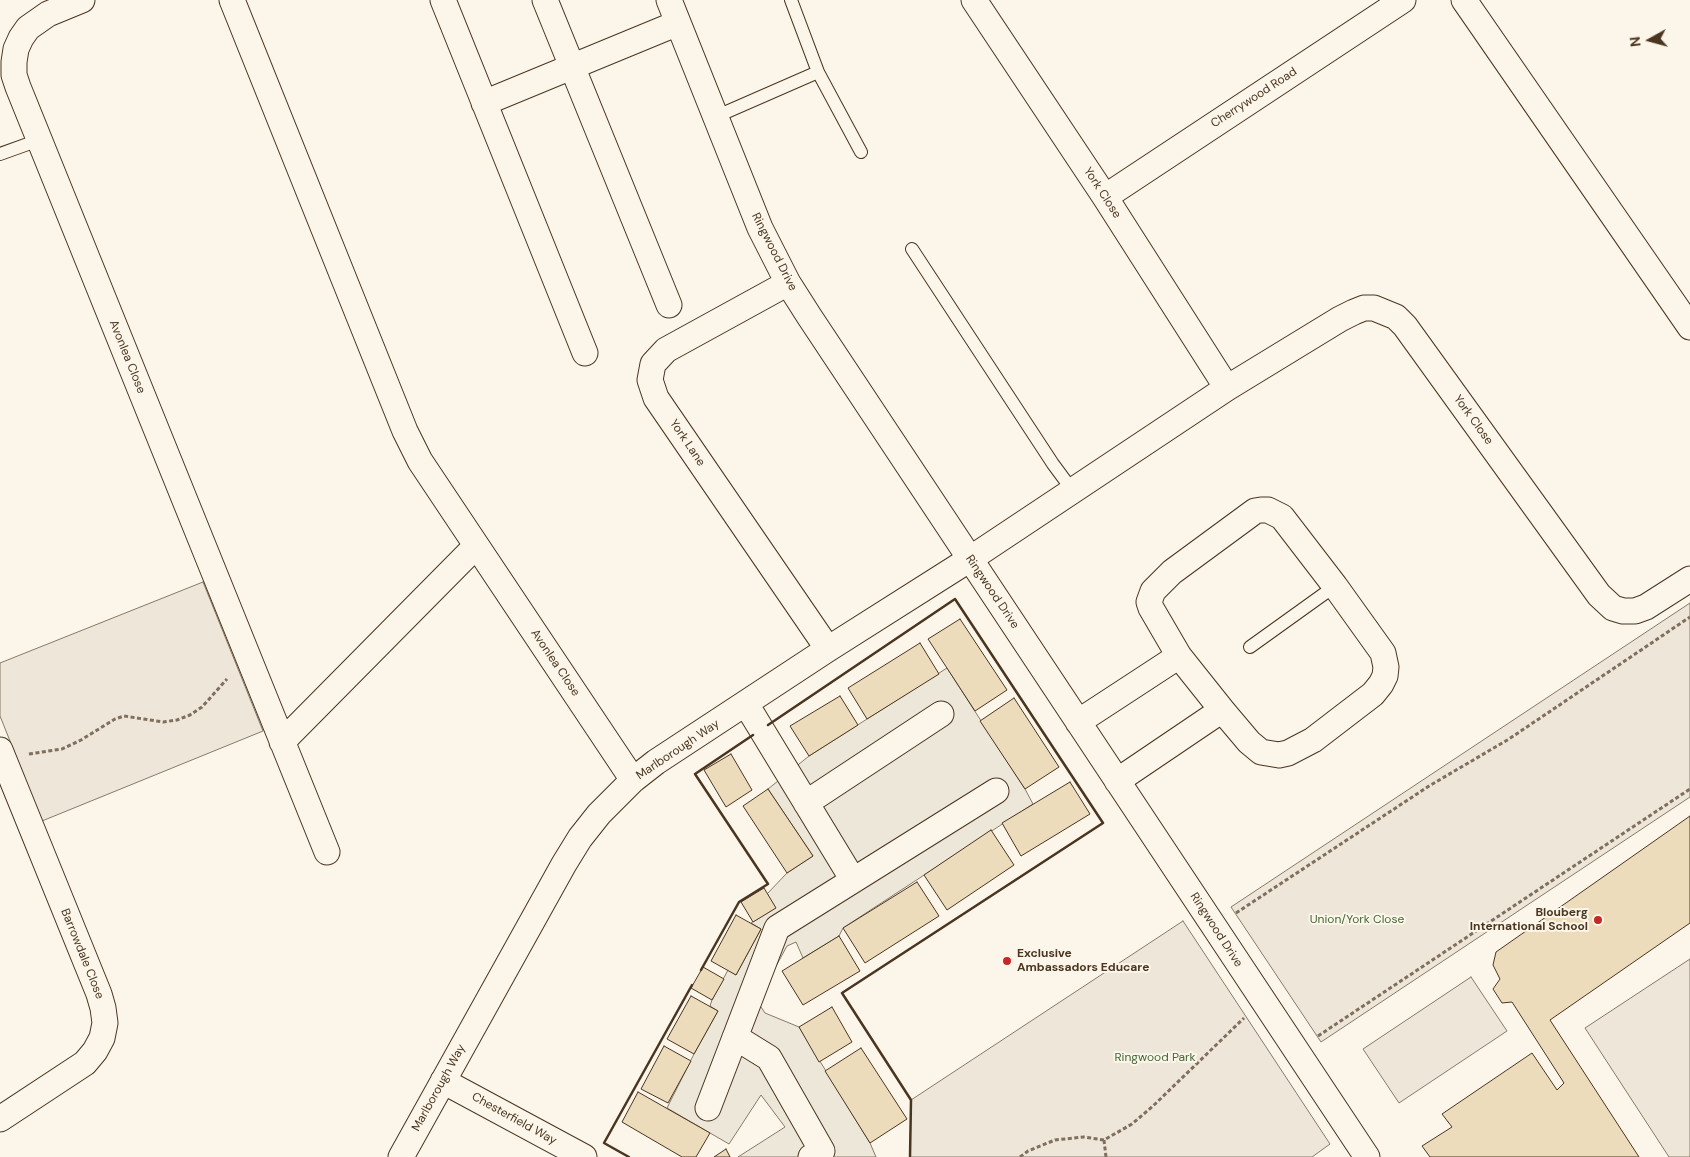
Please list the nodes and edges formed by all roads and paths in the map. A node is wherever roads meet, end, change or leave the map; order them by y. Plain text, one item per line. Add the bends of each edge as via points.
1 (82, 0) edge
2 (232, 0) edge
3 (442, 0) edge
4 (545, 0) edge
5 (669, 0) edge
6 (791, 0) edge
7 (1404, 0) edge
8 (1464, 0) edge
9 (981, 3) edge
10 (678, 23) junction
11 (572, 67) junction
12 (818, 72) junction
13 (484, 102) junction
14 (715, 117) junction
15 (39, 140) junction
16 (861, 152) dead end
17 (0, 154) edge
18 (1105, 197) junction
19 (912, 249) dead end
20 (788, 283) junction
21 (669, 305) dead end
22 (1690, 327) edge
23 (585, 353) dead end
24 (1227, 388) junction
25 (1073, 491) junction
26 (476, 546) junction
27 (970, 559) junction
28 (1690, 579) edge
29 (1335, 586) junction
30 (1690, 617) edge
31 (1250, 647) dead end
32 (828, 649) junction
33 (1179, 656) junction
34 (252, 667) junction
35 (746, 704) junction
36 (1222, 710) junction
37 (942, 714) dead end
38 (1078, 722) junction
39 (282, 742) junction
40 (3, 757) edge
41 (633, 780) junction
42 (1117, 781) junction
43 (1690, 789) edge
44 (996, 791) dead end
45 (806, 803) junction
46 (327, 852) dead end
47 (853, 880) junction
48 (1233, 915) dead end
49 (1248, 1014) dead end
50 (735, 1037) junction
51 (1296, 1051) junction
52 (444, 1081) junction
53 (708, 1108) dead end
54 (0, 1119) edge
55 (1104, 1140) junction
56 (401, 1157) edge
57 (584, 1157) edge
58 (811, 1157) edge
59 (1020, 1157) edge
60 (1106, 1157) edge
61 (1367, 1157) edge

1 - 15 street, Avonlea Close via 38,20 28,28 16,49 14,75
2 - 26 street, Avonlea Close via 405,431 434,484
3 - 13 street
4 - 11 street
5 - 10 street, Ringwood Drive
6 - 12 lane
7 - 18 street, Cherrywood Road
8 - 22 street
9 - 18 street, York Close
10 - 11 street
10 - 14 street, Ringwood Drive
11 - 13 street
11 - 21 street
12 - 14 lane
12 - 16 lane
13 - 23 street
14 - 20 street, Ringwood Drive via 760,228
15 - 17 lane
15 - 34 street, Avonlea Close
18 - 24 street, York Close
19 - 25 lane
20 - 27 street, Ringwood Drive
20 - 32 street, York Lane via 666,350 652,364 650,380 656,398
24 - 25 street, York Close
24 - 28 street, York Close via 1354,312 1364,308 1386,312 1405,326 1598,595 1614,608 1635,611
25 - 27 street, York Close
26 - 39 street
26 - 41 street, Avonlea Close
27 - 32 street, Marlborough Way
27 - 38 street, Ringwood Drive
29 - 31 lane
29 - 33 street via 1282,517 1268,510 1256,511 1172,572 1151,596 1151,608
29 - 36 street via 1382,653 1385,676 1373,694 1313,740 1279,756 1261,752
30 - 48 path via 1509,739 1429,786
32 - 35 street, Marlborough Way
33 - 36 street
33 - 38 street
34 - 39 street, Avonlea Close
34 - 40 path via 227,679 202,707 178,720 164,722 124,716 62,749
35 - 41 street, Marlborough Way
35 - 45 street
36 - 42 street
37 - 45 street
38 - 42 street, Ringwood Drive
39 - 46 street, Avonlea Close
40 - 54 street, Barrowdale Close via 99,994 105,1023 102,1038 85,1063
41 - 52 street, Marlborough Way via 580,838
42 - 51 street, Ringwood Drive
43 - 51 path
44 - 47 street
45 - 47 street
47 - 50 street via 778,928
49 - 55 path via 1153,1106 1132,1124
50 - 53 street
50 - 58 street via 769,1058 822,1151
51 - 61 street, Ringwood Drive
52 - 56 street, Marlborough Way
52 - 57 street, Chesterfield Way
55 - 59 path via 1084,1137 1055,1140
55 - 60 path

